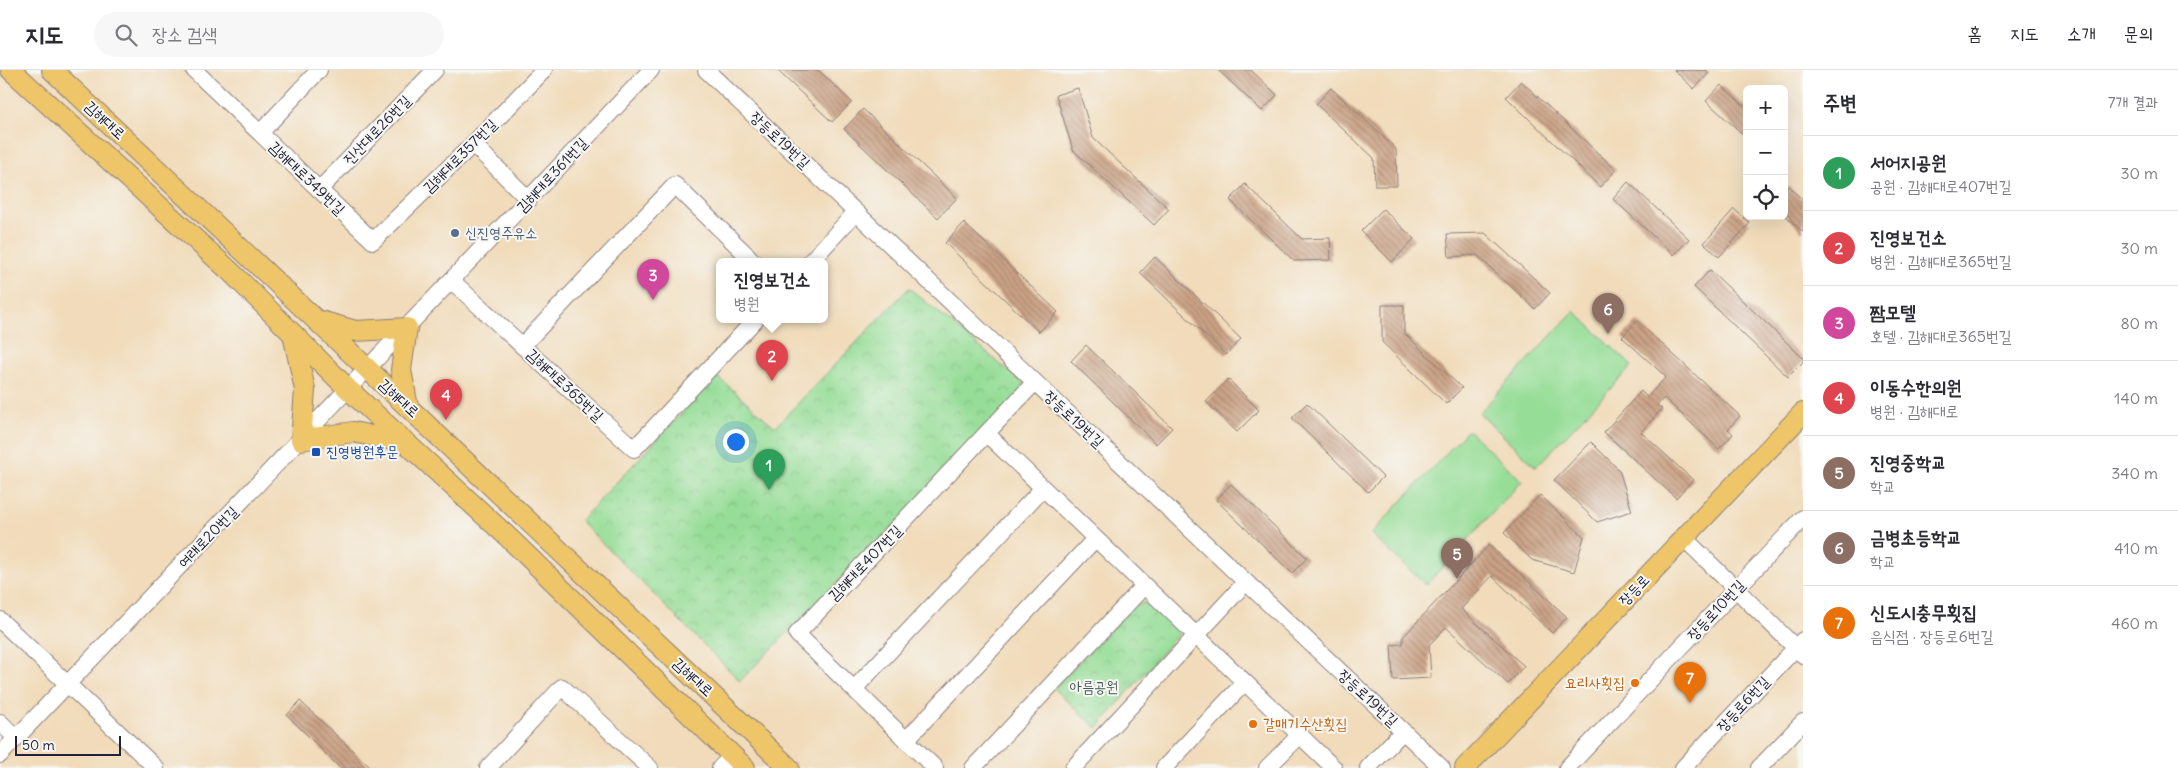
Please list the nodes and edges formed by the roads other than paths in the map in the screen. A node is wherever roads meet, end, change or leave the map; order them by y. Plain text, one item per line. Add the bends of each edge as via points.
1 (11, 70) edge
2 (52, 70) edge
3 (319, 70) edge
4 (435, 70) edge
5 (544, 70) edge
6 (652, 70) edge
7 (706, 70) edge
8 (202, 72) edge
9 (260, 133) junction
10 (473, 144) junction
11 (319, 190) junction
12 (529, 200) junction
13 (856, 212) junction
14 (373, 241) joint
15 (750, 258) edge
16 (814, 258) edge
17 (452, 281) junction
18 (317, 320) junction
19 (753, 323) edge
20 (408, 328) junction
21 (293, 334) junction
22 (522, 346) junction
23 (369, 369) junction
24 (1035, 382) junction
25 (349, 390) junction
26 (408, 407) junction
27 (1803, 413) edge
28 (987, 434) junction
29 (301, 440) junction
30 (407, 443) junction
31 (1043, 488) junction
32 (1803, 518) edge
33 (1095, 538) junction
34 (1684, 538) junction
35 (1246, 582) junction
36 (1144, 586) junction
37 (1736, 590) junction
38 (0, 620) edge
39 (1197, 636) junction
40 (1801, 648) edge
41 (1245, 682) junction
42 (68, 684) junction
43 (854, 689) junction
44 (0, 722) edge
45 (1803, 722) edge
46 (1403, 731) junction
47 (1300, 735) junction
48 (16, 738) junction
49 (906, 740) junction
50 (0, 755) edge
51 (732, 764) edge
52 (156, 768) edge
53 (488, 768) edge
54 (650, 768) edge
55 (789, 768) edge
56 (935, 768) edge
57 (973, 768) edge
58 (1073, 768) edge
59 (1164, 768) edge
60 (1267, 768) edge
61 (1334, 768) edge
62 (1368, 768) edge
63 (1442, 768) edge
64 (1465, 768) edge
65 (1567, 768) edge
66 (1683, 768) edge
67 (1759, 768) edge

1 - 21 main road, 김해대로 via 232,273
2 - 18 main road, 김해대로
3 - 9 street, 김해대로349번길
4 - 11 street, 진산대로26번길
5 - 10 street, 김해대로357번길
6 - 12 street, 김해대로361번길
7 - 13 street, 장등로19번길
8 - 9 street
9 - 11 street, 김해대로349번길
10 - 12 street
10 - 14 street, 김해대로357번길
11 - 14 street, 김해대로349번길
12 - 17 street, 김해대로361번길
13 - 16 street
13 - 24 street, 장등로19번길
15 - 22 street, 김해대로365번길 via 675,185
17 - 20 street, 김해대로361번길
17 - 22 street
18 - 20 main road via 356,331
18 - 23 main road, 김해대로
19 - 22 street, 김해대로365번길 via 634,449
20 - 23 street, 김해대로361번길
20 - 26 main road via 401,370
21 - 25 main road, 김해대로
21 - 29 main road via 305,390
23 - 25 street, 김해대로361번길
23 - 26 main road, 김해대로
24 - 28 street, 김해대로407번길
24 - 35 street, 장등로19번길
25 - 29 street, 여래로20번길
25 - 30 main road, 김해대로
26 - 55 main road, 김해대로
27 - 34 main road, 장등로
28 - 31 street
28 - 43 street, 김해대로407번길 via 797,634
29 - 30 main road via 353,432
29 - 42 street, 여래로20번길
30 - 51 main road, 김해대로 via 510,539
31 - 33 street
31 - 43 street
32 - 37 street, 장등로10번길
33 - 36 street
33 - 49 street
34 - 37 street
34 - 64 main road, 장등로
35 - 39 street
35 - 46 street, 장등로19번길
36 - 39 street
36 - 57 street
37 - 40 street
37 - 65 street, 장등로10번길
38 - 42 street
39 - 41 street
39 - 58 street
40 - 66 street, 장등로6번길
41 - 47 street
41 - 59 street
42 - 48 street, 여래로20번길
42 - 52 street
43 - 49 street, 김해대로407번길
44 - 48 street
45 - 67 street
46 - 62 street
46 - 63 street, 장등로19번길
47 - 60 street
47 - 61 street
48 - 50 street, 여래로20번길
49 - 56 street, 김해대로407번길
53 - 54 street via 562,687

